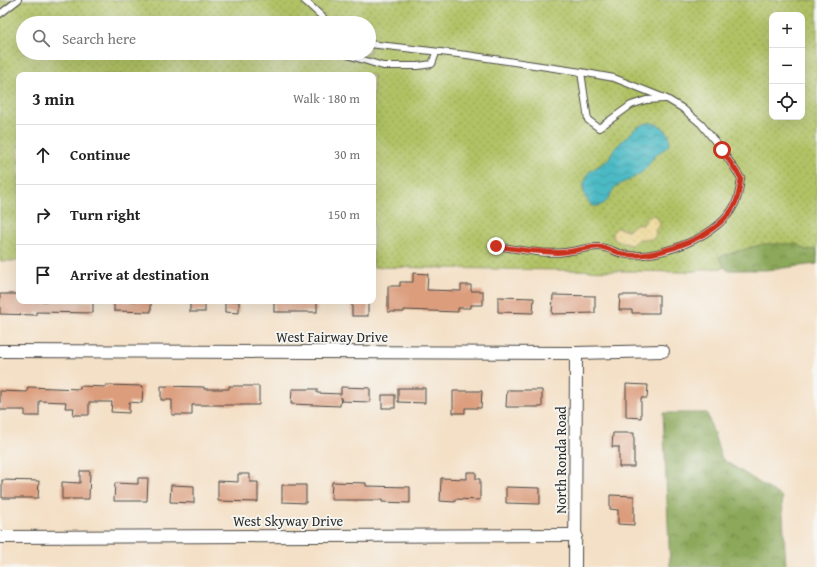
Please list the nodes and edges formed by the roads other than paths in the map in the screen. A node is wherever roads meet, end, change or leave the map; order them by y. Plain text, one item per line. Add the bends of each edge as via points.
1 (18, 0) edge
2 (304, 0) edge
3 (0, 14) edge
4 (321, 16) edge
5 (376, 45) edge
6 (436, 53) junction
7 (364, 60) edge
8 (580, 72) junction
9 (666, 99) junction
10 (496, 246) dead end
11 (0, 351) edge
12 (664, 351) dead end
13 (576, 353) junction
14 (576, 535) junction
15 (0, 536) edge
16 (575, 567) edge

1 - 3 lane
2 - 4 lane
5 - 6 lane
6 - 7 lane via 432,64 383,66
6 - 8 lane
8 - 9 lane via 614,78
8 - 9 lane via 588,120 599,128 631,105 646,100
9 - 10 lane via 701,124 741,178 734,205 715,227 699,238 671,249 630,256 605,247 564,253
11 - 13 street, West Fairway Drive
12 - 13 street, West Fairway Drive
13 - 14 street, North Ronda Road
14 - 15 street, West Skyway Drive
14 - 16 street, North Ronda Road

